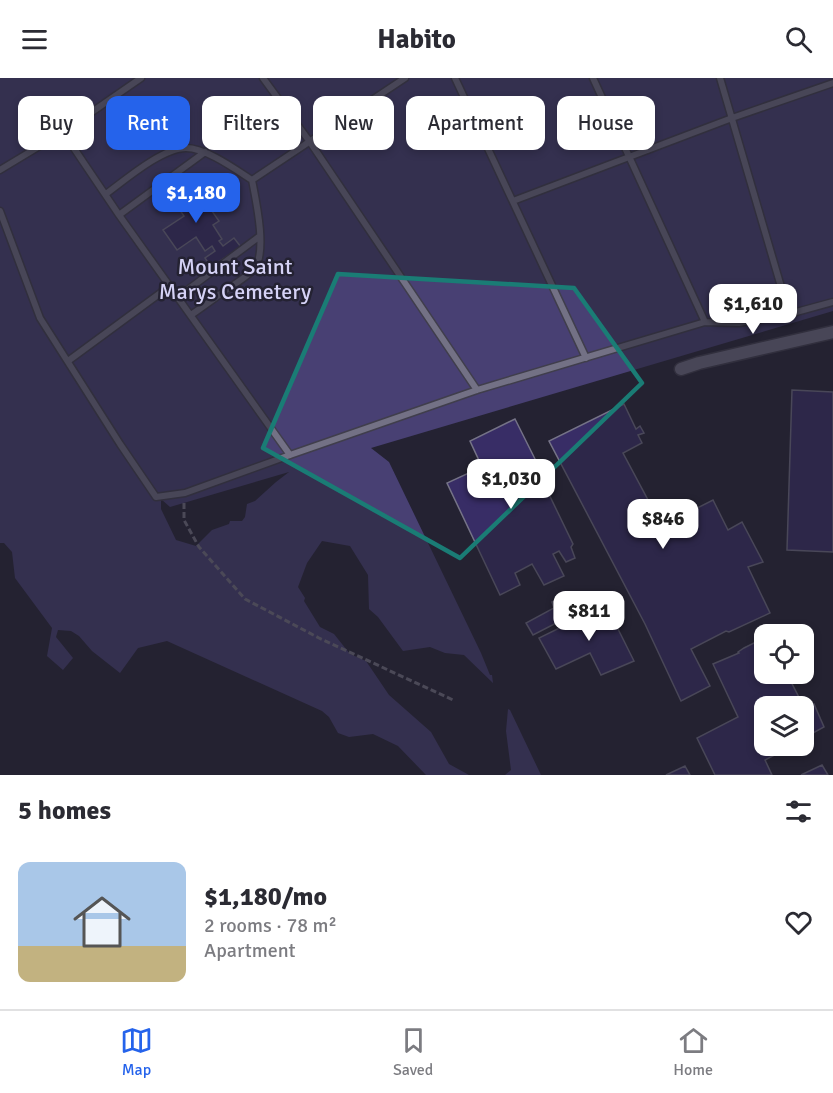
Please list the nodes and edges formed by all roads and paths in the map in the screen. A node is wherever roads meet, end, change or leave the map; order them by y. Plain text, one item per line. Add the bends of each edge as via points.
1 (141, 78) edge
2 (263, 78) edge
3 (405, 78) edge
4 (455, 78) edge
5 (593, 78) edge
6 (720, 78) edge
7 (833, 83) edge
8 (94, 111) edge
9 (732, 118) junction
10 (309, 142) junction
11 (33, 150) edge
12 (75, 150) edge
13 (205, 152) junction
14 (629, 156) junction
15 (0, 170) edge
16 (252, 180) junction
17 (106, 194) junction
18 (513, 201) junction
19 (0, 211) edge
20 (119, 215) junction
21 (260, 236) junction
22 (170, 286) junction
23 (178, 297) junction
24 (833, 302) edge
25 (789, 314) junction
26 (191, 315) junction
27 (705, 322) junction
28 (833, 332) edge
29 (586, 358) junction
30 (68, 361) junction
31 (681, 369) dead end
32 (477, 390) junction
33 (290, 455) junction
34 (185, 493) junction
35 (453, 700) dead end

1 - 8 lane
2 - 10 lane
3 - 10 lane
4 - 18 lane
5 - 14 lane
6 - 9 lane
7 - 9 lane
9 - 14 lane
9 - 25 lane
10 - 16 lane
10 - 32 lane
11 - 15 lane
12 - 17 lane
13 - 16 lane
13 - 17 lane via 186,148 170,152
13 - 20 lane
14 - 18 lane
14 - 27 lane
16 - 21 lane
17 - 20 lane
18 - 29 lane
19 - 30 lane via 40,318
20 - 22 lane
21 - 23 lane
21 - 26 lane via 256,266
22 - 23 lane
22 - 30 lane
23 - 26 lane
24 - 25 lane
25 - 27 lane via 739,323
26 - 33 lane
27 - 29 lane
28 - 31 street
29 - 32 lane
30 - 34 lane via 156,497
32 - 33 lane
33 - 34 lane
34 - 35 path via 184,520 199,547 245,600

